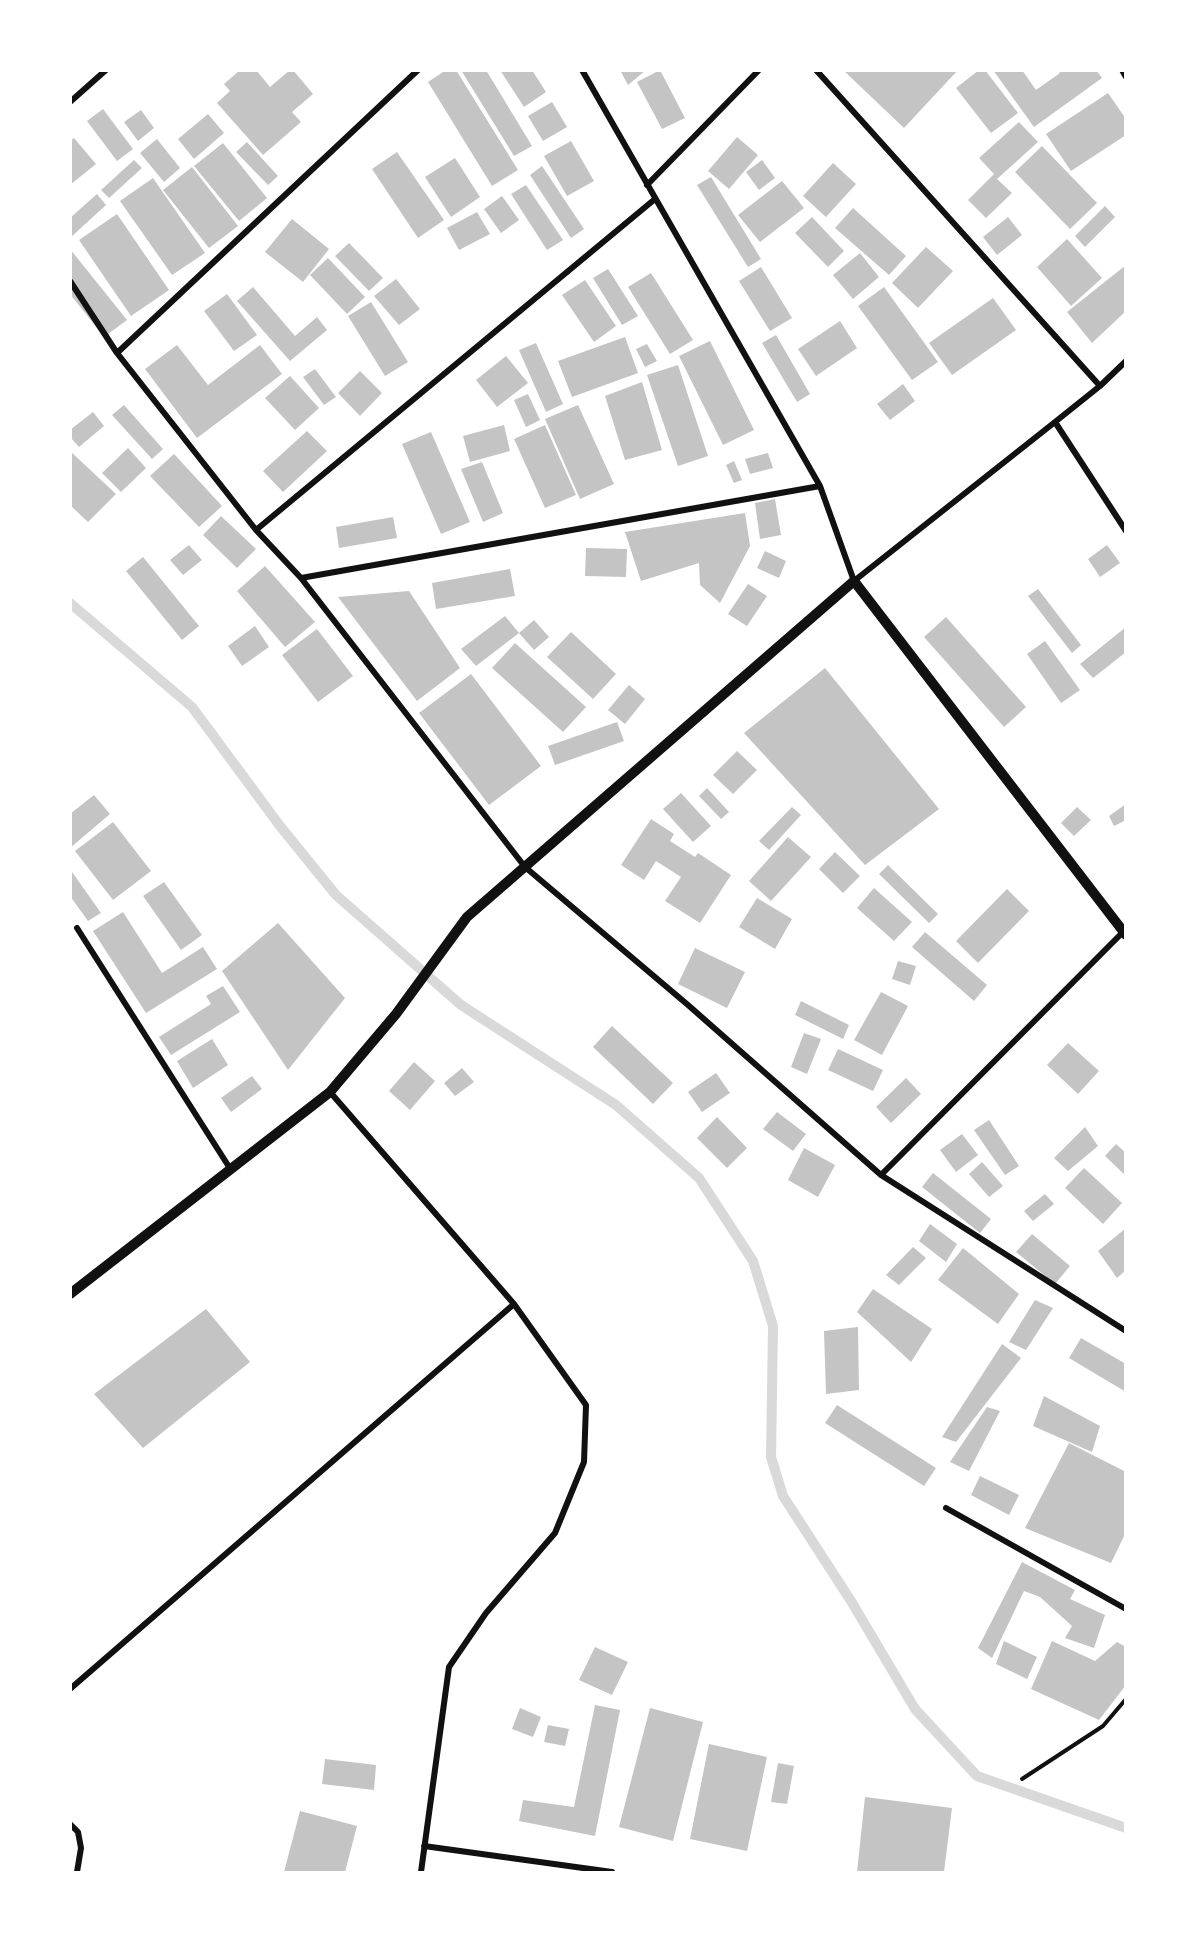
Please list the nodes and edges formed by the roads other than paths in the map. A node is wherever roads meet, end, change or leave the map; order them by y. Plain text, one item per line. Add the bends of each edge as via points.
1 (106, 70) edge
2 (418, 70) edge
3 (582, 70) edge
4 (759, 70) edge
5 (816, 70) edge
6 (1122, 70) edge
7 (1125, 77) edge
8 (70, 102) edge
9 (647, 185) junction
10 (656, 199) junction
11 (70, 281) edge
12 (117, 353) junction
13 (1125, 362) edge
14 (1100, 386) junction
15 (1055, 422) junction
16 (820, 486) junction
17 (256, 530) junction
18 (1125, 531) edge
19 (301, 578) junction
20 (854, 581) junction
21 (525, 867) junction
22 (77, 928) dead end
23 (1125, 932) edge
24 (330, 1092) junction
25 (231, 1170) junction
26 (881, 1175) junction
27 (70, 1294) edge
28 (514, 1304) junction
29 (1124, 1329) edge
30 (946, 1508) dead end
31 (1125, 1609) edge
32 (70, 1689) edge
33 (70, 1824) edge
34 (424, 1846) junction
35 (77, 1872) edge
36 (420, 1872) edge
37 (612, 1872) edge

1 - 8 street
2 - 12 street
3 - 9 street
4 - 9 street
5 - 14 street
6 - 7 street
9 - 10 street
10 - 16 street
10 - 17 street
11 - 12 street
12 - 17 street
13 - 14 street
14 - 15 street
15 - 18 street
15 - 20 street
16 - 19 street
16 - 20 street
17 - 19 street
19 - 21 street
20 - 21 street
20 - 23 street
21 - 24 street via 467,917 396,1014
21 - 26 street
22 - 25 street
23 - 26 street
24 - 25 street
24 - 28 street
25 - 27 street
26 - 29 street
28 - 32 street
28 - 34 street via 586,1406 584,1462 555,1533 486,1613 449,1667
30 - 31 street
33 - 35 street via 78,1832 81,1848
34 - 36 street
34 - 37 street

